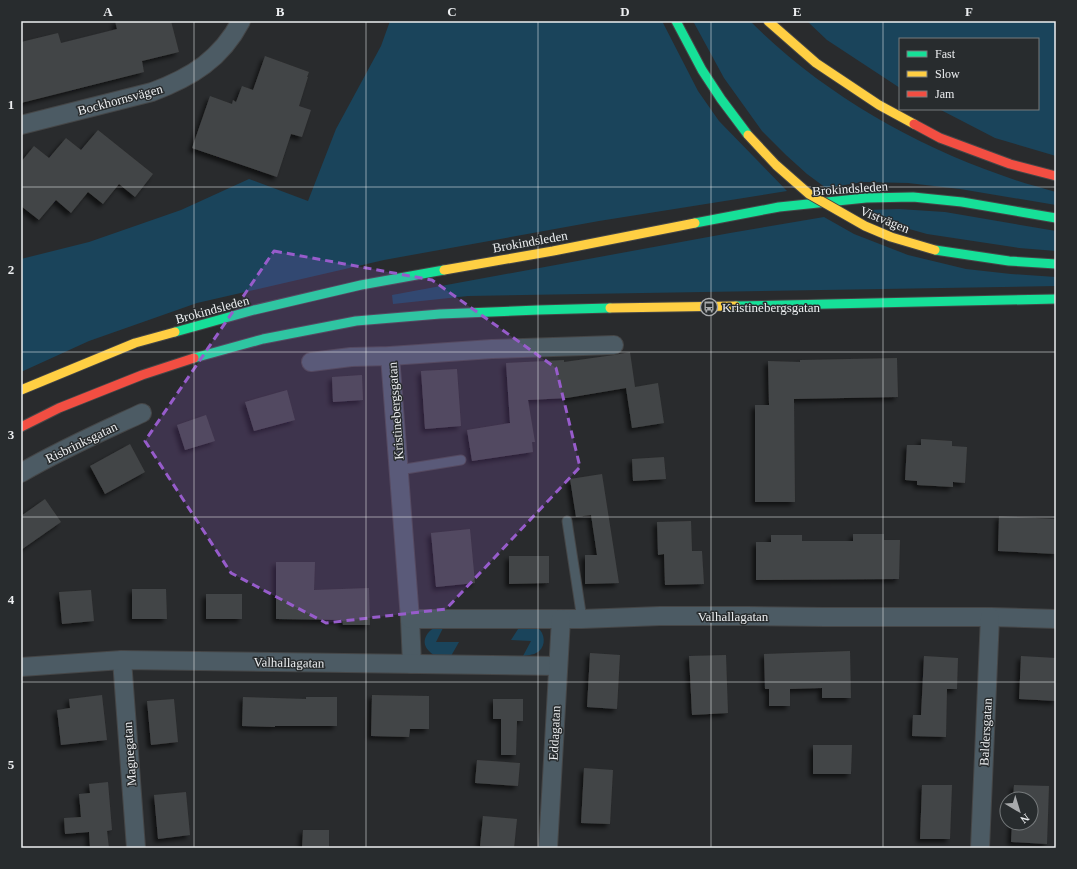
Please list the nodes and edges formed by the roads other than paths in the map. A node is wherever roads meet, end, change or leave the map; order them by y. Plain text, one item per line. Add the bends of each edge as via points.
1 (241, 21) edge
2 (676, 21) edge
3 (768, 21) edge
4 (21, 125) edge
5 (1056, 176) edge
6 (1056, 218) edge
7 (1056, 264) edge
8 (1056, 299) edge
9 (614, 345) dead end
10 (390, 356) junction
11 (311, 362) dead end
12 (21, 390) edge
13 (142, 413) dead end
14 (21, 427) edge
15 (462, 460) dead end
16 (399, 470) junction
17 (21, 473) edge
18 (567, 521) dead end
19 (990, 617) junction
20 (410, 619) junction
21 (561, 619) junction
22 (582, 619) junction
23 (1056, 619) edge
24 (122, 660) junction
25 (412, 664) junction
26 (558, 666) junction
27 (21, 667) edge
28 (136, 848) edge
29 (548, 848) edge
30 (980, 848) edge

1 - 4 street, Bockhornsvägen via 227,44 214,57 170,86
2 - 7 main road, Vistvägen, bridge via 706,76 748,135 776,166 809,194 865,226 935,250 1009,261
3 - 5 main road via 816,63 879,105 940,138 1010,164
6 - 12 main road, Brokindsleden via 962,202 913,197 866,198 779,207 361,286 254,310 135,343
8 - 14 main road via 538,310 356,321 263,340 142,374 59,408
9 - 10 street, Kristinebergsgatan
10 - 11 street
10 - 16 street, Kristinebergsgatan
13 - 17 street, Risbrinksgatan
15 - 16 lane
16 - 20 street, Kristinebergsgatan
18 - 22 lane
19 - 22 street, Valhallagatan via 682,616
19 - 23 street, Valhallagatan
19 - 30 street, Baldersgatan
20 - 21 street, Valhallagatan
20 - 25 street, Kristinebergsgatan
21 - 22 street, Valhallagatan
21 - 26 street, Eddagatan
24 - 25 street, Valhallagatan
24 - 27 street, Valhallagatan
24 - 28 street, Magnegatan
25 - 26 street, Valhallagatan
26 - 29 street, Eddagatan

